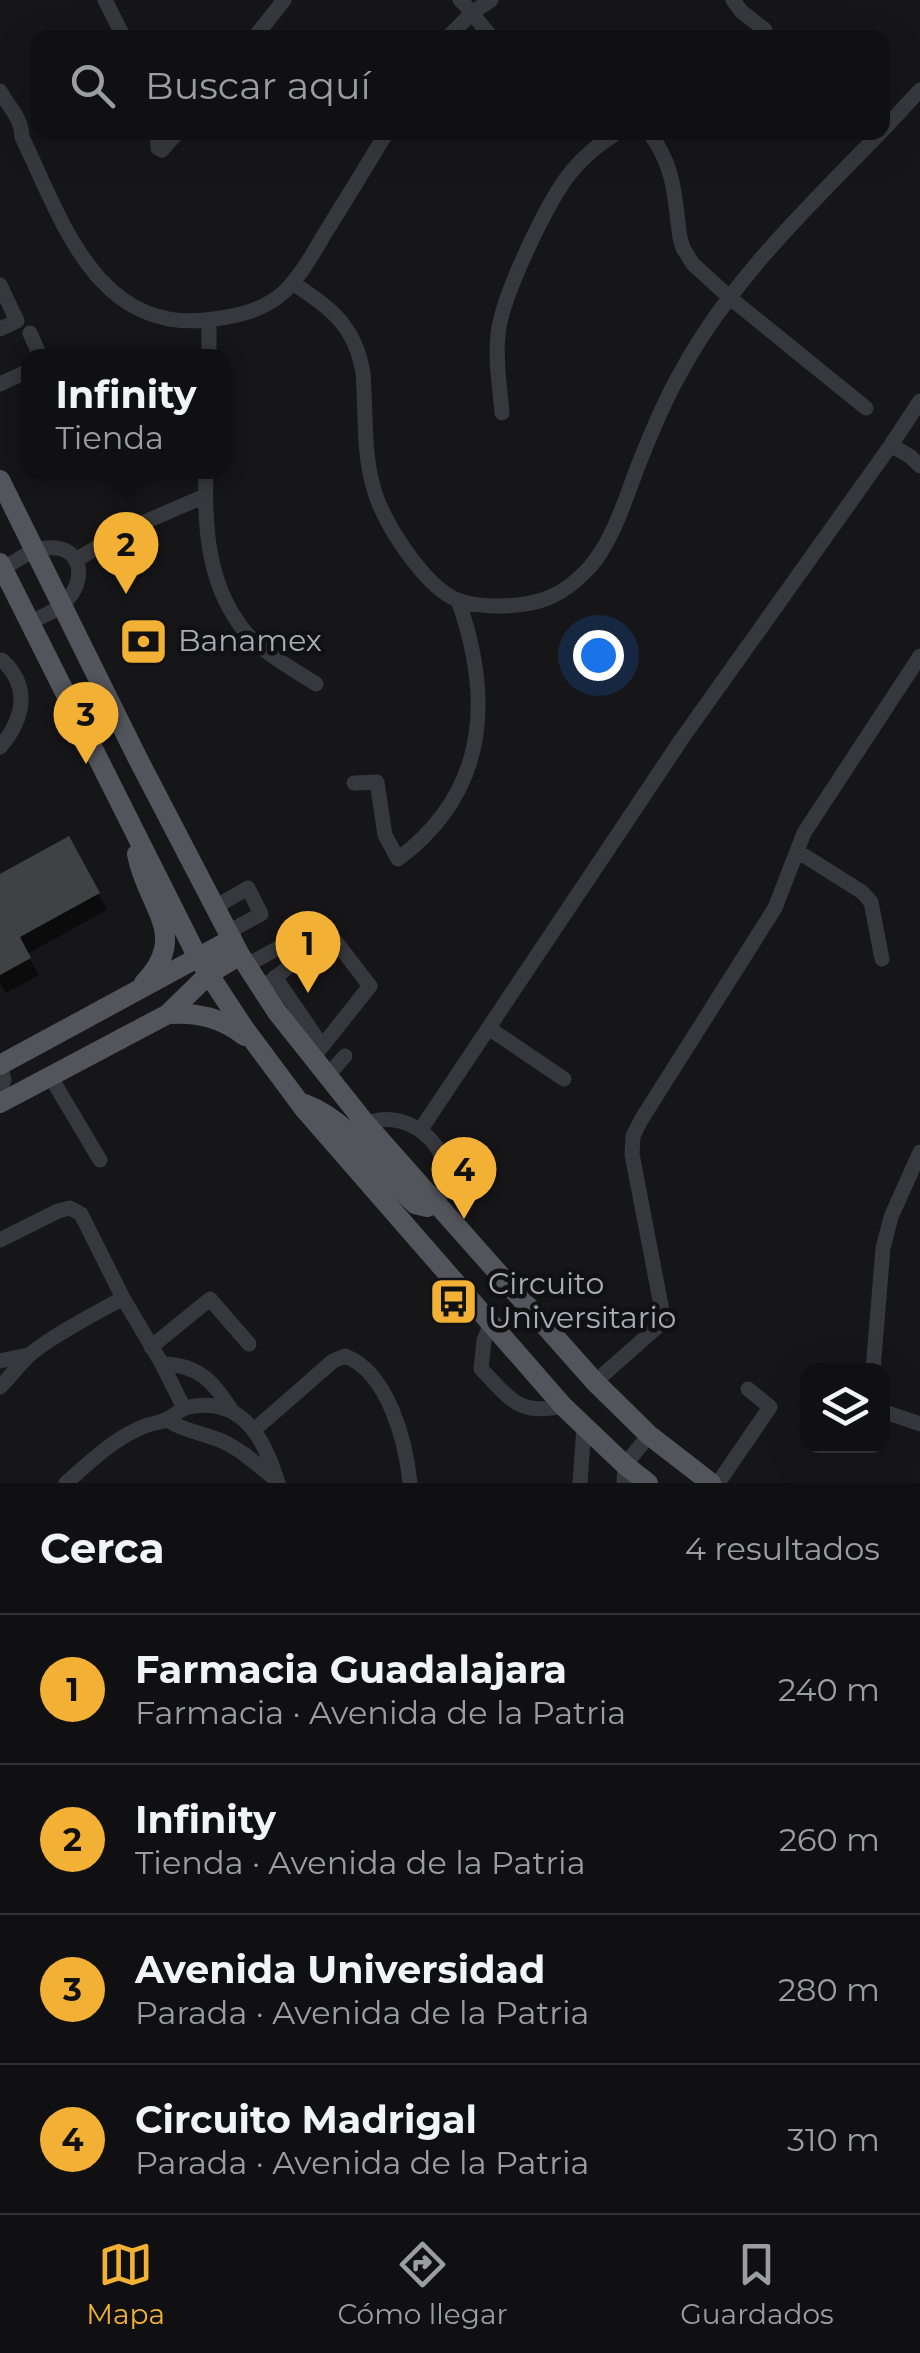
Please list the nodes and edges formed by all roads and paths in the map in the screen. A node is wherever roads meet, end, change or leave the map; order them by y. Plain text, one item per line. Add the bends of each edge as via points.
1 (105, 0) edge
2 (284, 0) edge
3 (460, 0) edge
4 (491, 0) edge
5 (732, 0) edge
6 (473, 12) junction
7 (120, 30) edge
8 (260, 30) edge
9 (454, 30) edge
10 (484, 30) edge
11 (765, 30) dead end
12 (920, 90) edge
13 (2, 94) edge
14 (890, 123) edge
15 (156, 140) edge
16 (171, 140) edge
17 (382, 140) edge
18 (606, 140) edge
19 (654, 140) edge
20 (875, 140) edge
21 (293, 282) junction
22 (0, 285) edge
23 (729, 297) junction
24 (210, 320) junction
25 (0, 329) edge
26 (30, 333) dead end
27 (37, 349) edge
28 (209, 349) edge
29 (920, 401) edge
30 (866, 408) dead end
31 (502, 413) dead end
32 (892, 446) junction
33 (920, 466) edge
34 (206, 479) edge
35 (0, 480) edge
36 (206, 496) junction
37 (36, 551) junction
38 (76, 560) junction
39 (1, 566) edge
40 (458, 600) junction
41 (62, 606) junction
42 (29, 623) junction
43 (920, 656) edge
44 (1, 657) edge
45 (316, 684) dead end
46 (0, 747) edge
47 (354, 784) dead end
48 (134, 832) junction
49 (796, 852) junction
50 (214, 907) junction
51 (280, 947) dead end
52 (237, 948) junction
53 (882, 960) dead end
54 (204, 966) junction
55 (268, 983) junction
56 (130, 995) junction
57 (168, 1014) junction
58 (490, 1029) junction
59 (317, 1053) junction
60 (345, 1056) dead end
61 (268, 1060) junction
62 (0, 1066) edge
63 (50, 1076) junction
64 (326, 1076) junction
65 (564, 1079) dead end
66 (0, 1090) edge
67 (0, 1102) edge
68 (298, 1102) junction
69 (366, 1124) junction
70 (420, 1129) junction
71 (920, 1152) edge
72 (100, 1160) dead end
73 (436, 1204) junction
74 (0, 1240) edge
75 (123, 1298) junction
76 (491, 1324) junction
77 (249, 1344) dead end
78 (151, 1347) junction
79 (28, 1355) junction
80 (0, 1361) edge
81 (874, 1363) edge
82 (162, 1364) junction
83 (595, 1382) junction
84 (0, 1387) edge
85 (748, 1390) dead end
86 (564, 1406) junction
87 (184, 1408) junction
88 (232, 1411) junction
89 (890, 1414) edge
90 (167, 1420) junction
91 (920, 1424) edge
92 (584, 1426) junction
93 (258, 1435) junction
94 (649, 1436) junction
95 (245, 1455) junction
96 (624, 1474) edge
97 (278, 1482) edge
98 (66, 1483) edge
99 (410, 1483) edge
100 (580, 1483) edge
101 (648, 1483) edge
102 (714, 1483) edge

1 - 7 street
2 - 8 street
3 - 6 street
4 - 6 street
5 - 11 street
6 - 9 street
6 - 10 street
12 - 14 street
13 - 24 street via 74,245 103,284 146,313
15 - 16 street via 162,150
17 - 21 street
18 - 31 street via 570,173 504,305 498,336
19 - 23 street via 672,173 682,248
20 - 23 street
21 - 24 street via 257,310
21 - 40 street via 352,334 364,373 368,454 381,508 421,570
22 - 25 street via 17,320
23 - 30 street
23 - 40 street via 663,405 608,539 590,566 566,589 530,605
24 - 28 street
26 - 27 street
29 - 32 street
32 - 33 street
32 - 58 street via 681,740
34 - 36 street
35 - 37 main road
36 - 38 street
36 - 45 street via 213,573 230,609 248,635
37 - 38 street via 65,550
37 - 39 street
37 - 41 main road
38 - 41 street via 80,577
39 - 42 main road
40 - 47 street via 480,715 458,791 438,822 398,858 384,835 377,782
41 - 42 street
41 - 50 main road
42 - 48 main road
43 - 49 street
44 - 46 street via 19,683 21,701
48 - 54 main road
48 - 56 main road via 142,880 165,938 157,968
49 - 53 street via 871,902
49 - 83 street via 775,908 632,1136 664,1321
50 - 52 main road
50 - 52 street via 248,888 261,914
51 - 52 street
52 - 54 main road
52 - 55 main road
54 - 56 main road
54 - 57 main road
54 - 61 main road
55 - 59 main road
55 - 59 street via 330,934 370,986
56 - 62 main road
57 - 61 main road via 226,1023
57 - 63 main road
58 - 65 street
58 - 70 street
59 - 64 main road
60 - 64 street
61 - 68 main road
62 - 66 street
63 - 67 main road
63 - 72 street
64 - 69 main road
68 - 73 main road via 339,1124 415,1204
68 - 76 main road
69 - 70 street via 390,1120
69 - 73 main road
70 - 73 street via 443,1159 446,1176
71 - 81 street via 883,1248
73 - 83 main road
74 - 75 street via 70,1208 81,1214
75 - 78 street
75 - 79 street
76 - 86 main road
76 - 86 street via 482,1370 519,1406
77 - 78 street via 210,1299
78 - 82 street
79 - 80 street
79 - 84 street
82 - 87 street
82 - 88 street via 205,1377
83 - 94 main road
85 - 102 street via 770,1407
86 - 92 main road
87 - 88 street
87 - 90 street
88 - 93 street
89 - 91 street
90 - 95 street
90 - 98 street via 121,1438
92 - 96 main road
92 - 100 street
93 - 95 street
93 - 97 street
93 - 99 street via 346,1356 358,1360 389,1403
94 - 96 street
94 - 102 main road
95 - 97 street
96 - 101 main road

